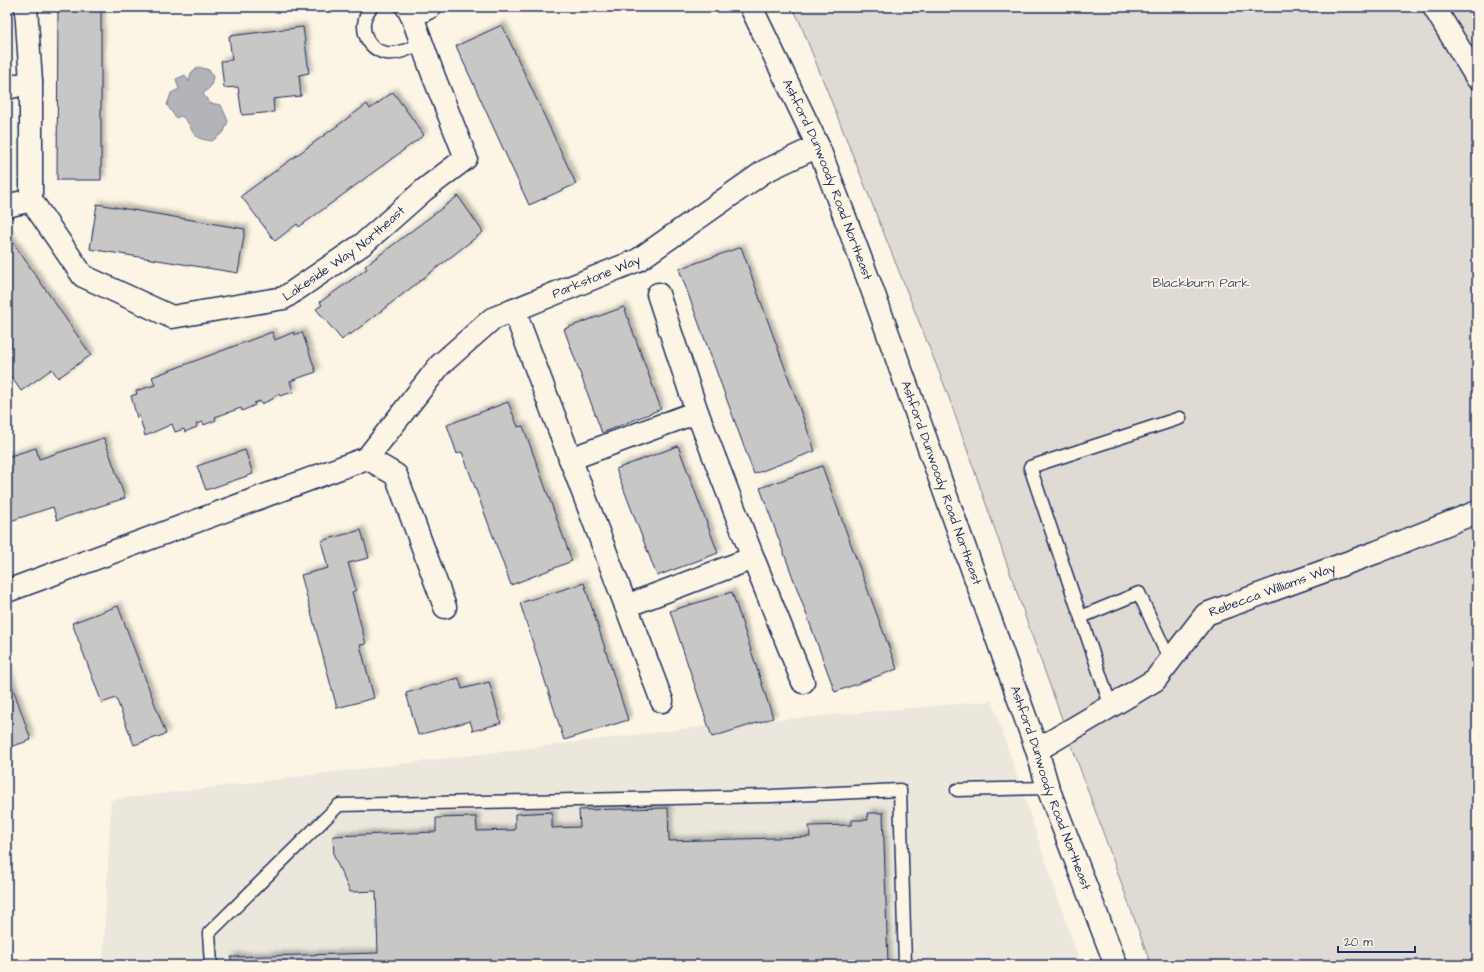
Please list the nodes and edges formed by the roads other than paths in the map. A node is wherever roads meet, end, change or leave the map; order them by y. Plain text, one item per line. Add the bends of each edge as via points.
1 (26, 7) edge
2 (372, 7) edge
3 (751, 7) edge
4 (1434, 7) edge
5 (416, 10) edge
6 (421, 43) junction
7 (1477, 78) edge
8 (31, 82) junction
9 (7, 88) edge
10 (818, 146) junction
11 (31, 200) junction
12 (7, 206) edge
13 (658, 294) dead end
14 (514, 310) junction
15 (697, 412) junction
16 (1180, 418) dead end
17 (368, 458) junction
18 (570, 459) junction
19 (1477, 512) edge
20 (753, 558) junction
21 (7, 591) edge
22 (626, 606) junction
23 (445, 607) dead end
24 (1081, 617) junction
25 (1170, 661) junction
26 (802, 682) dead end
27 (662, 701) dead end
28 (1112, 707) junction
29 (1037, 750) junction
30 (1048, 788) junction
31 (957, 790) dead end
32 (211, 965) edge
33 (905, 965) edge
34 (1116, 965) edge

1 - 8 street
2 - 6 lane via 367,12 364,25 366,40 373,48 386,53 398,52
3 - 10 street, Ashford Dunwoody Road Northeast
4 - 7 street
5 - 6 street, Lakeside Way Northeast
6 - 11 street, Lakeside Way Northeast via 466,158 424,190 363,244 284,298 172,317 83,276
8 - 9 street
8 - 11 street
10 - 14 street, Parkstone Way via 765,171 638,260
10 - 29 street, Ashford Dunwoody Road Northeast via 872,289
11 - 12 street
13 - 15 street
14 - 17 street, Parkstone Way via 492,319 440,364
14 - 18 street
15 - 18 street
15 - 20 street
16 - 24 lane via 1030,468
17 - 21 street
17 - 23 street via 396,475
18 - 22 street
19 - 25 street, Rebecca Williams Way via 1377,552 1206,614
20 - 22 street
20 - 26 street
22 - 27 street
24 - 25 lane via 1139,593
24 - 28 lane
25 - 28 street, Rebecca Williams Way via 1155,680
28 - 29 street, Rebecca Williams Way
29 - 30 street, Ashford Dunwoody Road Northeast
30 - 31 lane
30 - 34 street, Ashford Dunwoody Road Northeast
32 - 33 lane via 209,933 339,805 771,796 900,790

